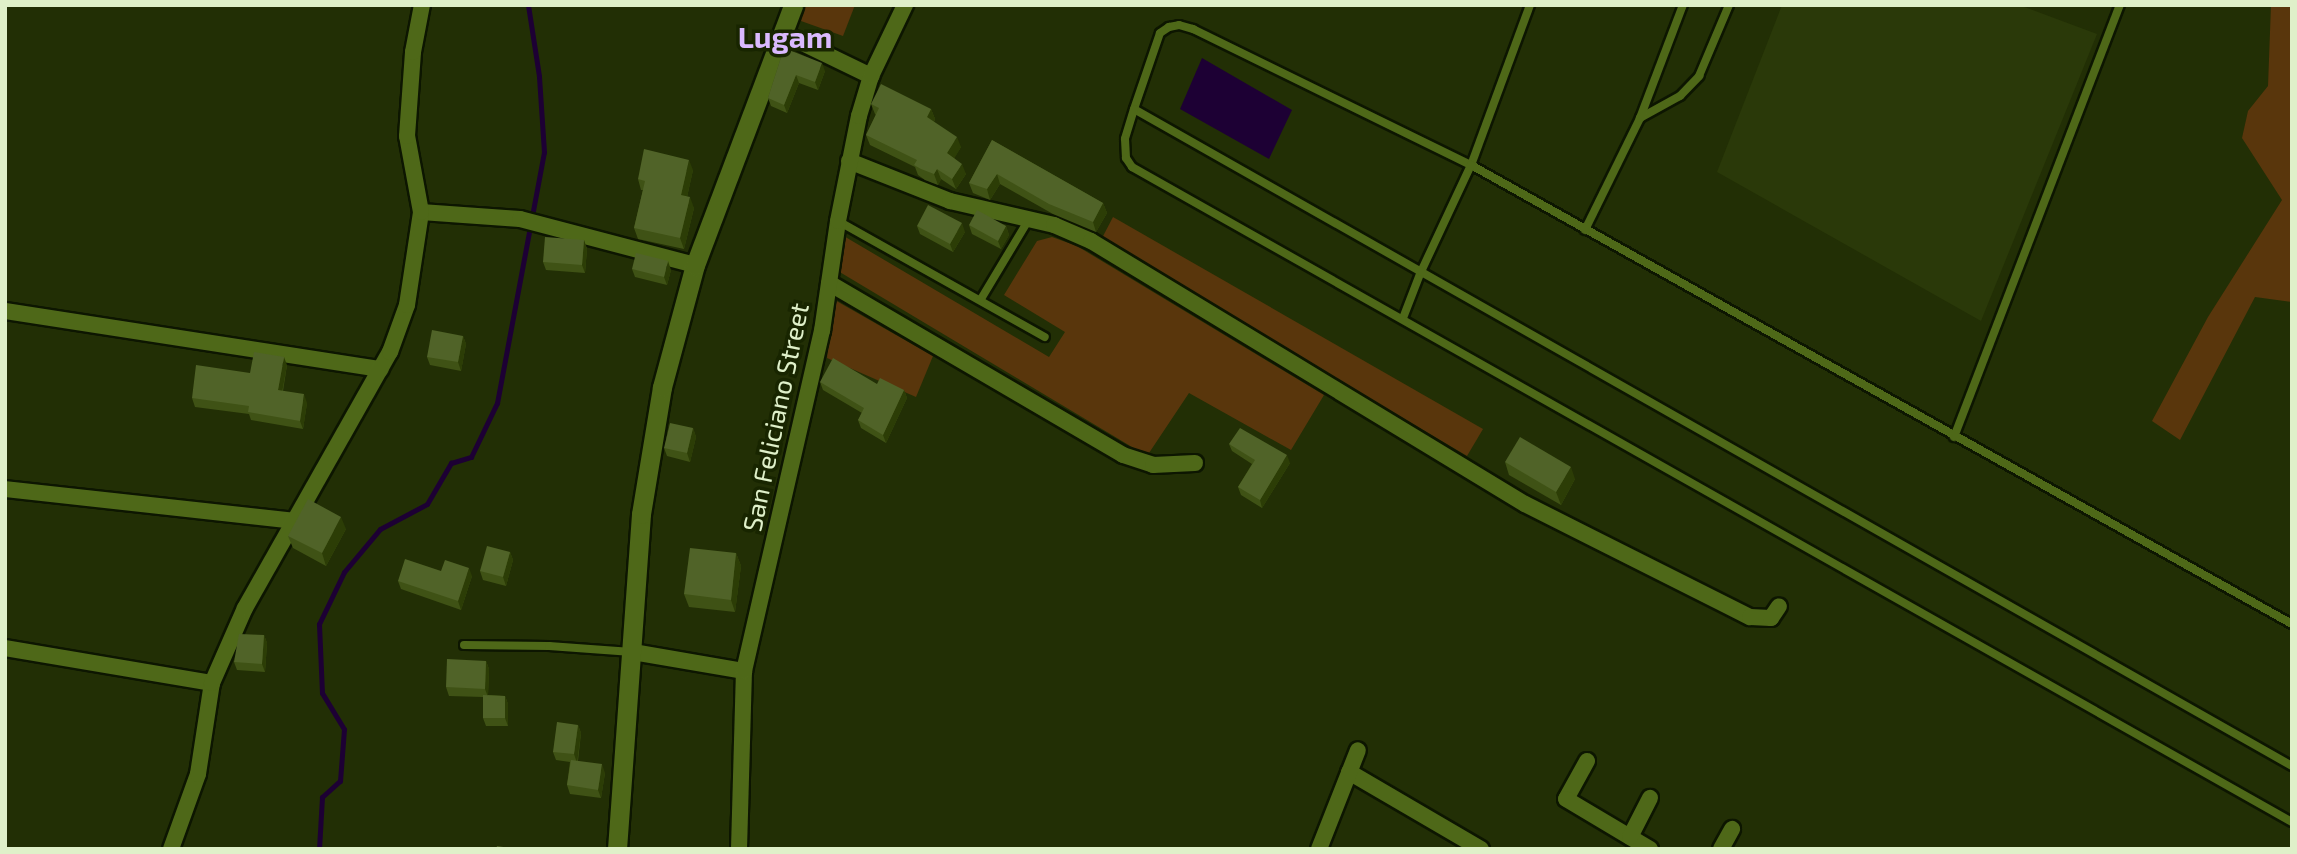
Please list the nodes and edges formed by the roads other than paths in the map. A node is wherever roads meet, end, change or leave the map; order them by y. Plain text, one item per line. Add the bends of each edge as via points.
1 (422, 5) edge
2 (793, 5) edge
3 (905, 5) edge
4 (1530, 5) edge
5 (1683, 5) edge
6 (1729, 5) edge
7 (2120, 5) edge
8 (784, 34) junction
9 (871, 76) junction
10 (1134, 109) junction
11 (1640, 118) junction
12 (849, 161) junction
13 (1471, 165) junction
14 (421, 212) junction
15 (1029, 219) junction
16 (838, 221) junction
17 (1585, 230) junction
18 (695, 265) junction
19 (1420, 274) junction
20 (829, 283) junction
21 (981, 299) junction
22 (5, 311) edge
23 (1403, 318) junction
24 (1045, 337) dead end
25 (381, 369) junction
26 (1954, 437) junction
27 (1195, 463) dead end
28 (5, 489) edge
29 (294, 521) junction
30 (1779, 606) dead end
31 (2292, 624) edge
32 (464, 645) dead end
33 (5, 648) edge
34 (633, 652) junction
35 (744, 671) junction
36 (212, 682) junction
37 (1358, 750) dead end
38 (1587, 761) dead end
39 (2292, 766) edge
40 (1349, 772) junction
41 (1650, 798) dead end
42 (2292, 822) edge
43 (1732, 829) dead end
44 (1630, 837) junction
45 (1321, 848) edge
46 (171, 849) edge
47 (617, 849) edge
48 (739, 849) edge
49 (1481, 849) edge
50 (1650, 849) edge
51 (1721, 849) edge

1 - 14 street via 407,136
2 - 8 street
3 - 9 street, San Feliciano Street
4 - 13 lane
5 - 11 lane
6 - 11 lane via 1699,76 1680,96
7 - 26 lane
8 - 9 street
8 - 18 street
9 - 12 street, San Feliciano Street
10 - 13 lane via 1160,33 1179,25
10 - 19 lane
10 - 23 lane via 1125,139 1126,158 1132,167
11 - 17 lane
12 - 15 street via 950,201
12 - 16 street, San Feliciano Street
13 - 17 lane
13 - 19 lane
14 - 18 street via 543,223
14 - 25 street via 407,305
15 - 21 lane
15 - 30 street via 1091,241 1525,504 1750,617 1772,618
16 - 20 street, San Feliciano Street
16 - 21 lane
17 - 26 lane
18 - 34 street via 662,387 640,514
19 - 23 lane
19 - 39 lane
20 - 27 street via 1130,458 1153,465
20 - 35 street, San Feliciano Street
21 - 24 lane
22 - 25 street
23 - 42 lane
25 - 29 street
26 - 31 lane
28 - 29 street
29 - 36 street via 245,608
32 - 34 lane
33 - 36 street
34 - 35 street
34 - 47 street
35 - 48 street, San Feliciano Street
36 - 46 street via 198,774
37 - 40 street
38 - 44 street via 1566,799
40 - 45 street
40 - 49 street
41 - 44 street
43 - 51 street
44 - 50 street

